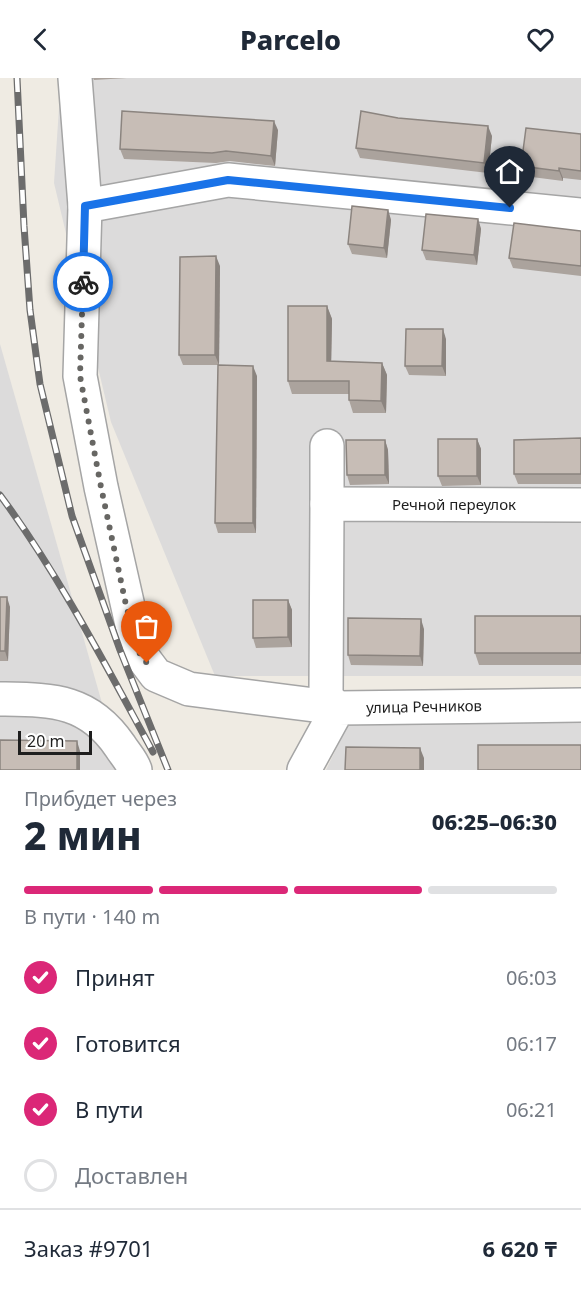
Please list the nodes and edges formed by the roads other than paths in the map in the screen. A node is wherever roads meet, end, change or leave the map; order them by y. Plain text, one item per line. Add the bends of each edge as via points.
1 (75, 78) edge
2 (85, 206) junction
3 (581, 215) edge
4 (327, 446) dead end
5 (327, 504) junction
6 (581, 505) edge
7 (0, 699) edge
8 (581, 705) edge
9 (338, 708) junction
10 (135, 770) edge
11 (304, 770) edge

1 - 2 street, улица Речников
2 - 3 street via 228,180
2 - 9 street, улица Речников via 80,376 138,651 156,675 189,689
4 - 5 street
5 - 6 street, Речной переулок
5 - 9 street via 326,694
7 - 10 street via 69,704 109,730
8 - 9 street, улица Речников
9 - 11 street

